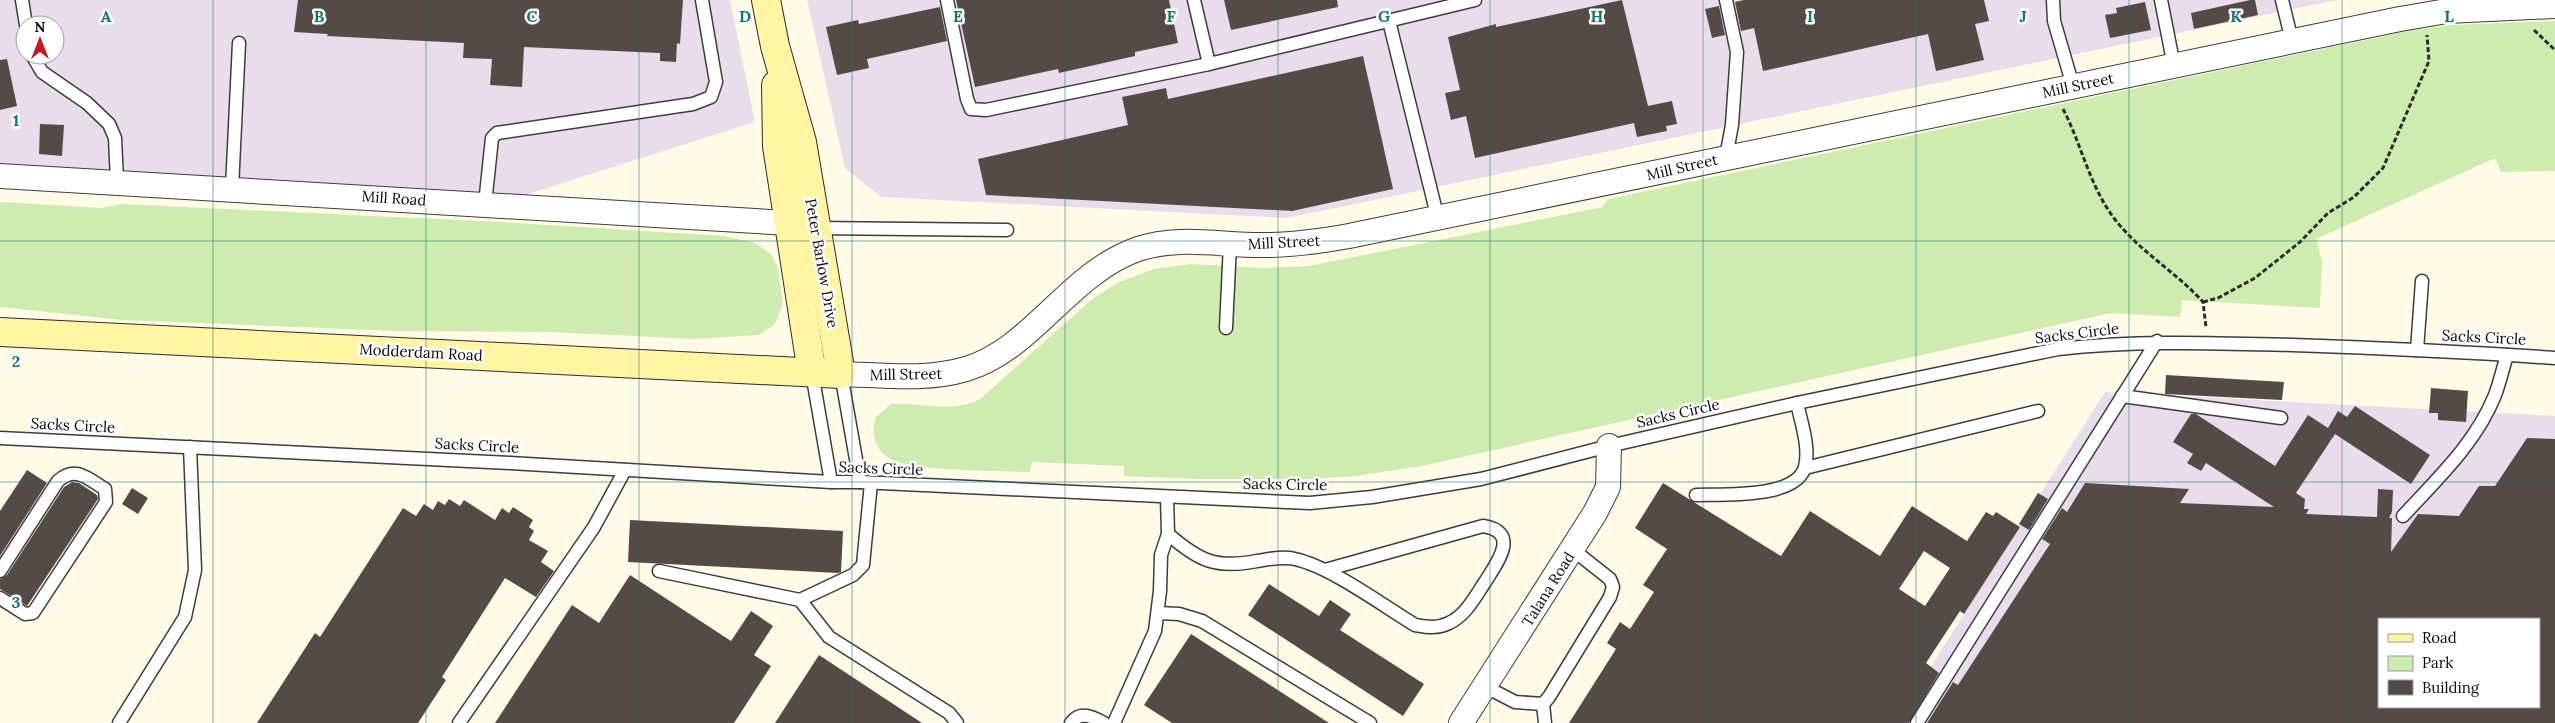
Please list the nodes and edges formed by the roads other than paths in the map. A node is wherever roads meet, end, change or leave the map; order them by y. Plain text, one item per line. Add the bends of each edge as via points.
1 (22, 0) edge
2 (702, 0) edge
3 (766, 0) edge
4 (947, 0) edge
5 (1194, 0) edge
6 (1475, 0) edge
7 (1726, 0) edge
8 (2053, 0) edge
9 (2161, 0) edge
10 (2282, 0) edge
11 (2555, 6) edge
12 (24, 15) edge
13 (1389, 21) junction
14 (2292, 41) junction
15 (239, 43) dead end
16 (775, 46) junction
17 (1209, 64) junction
18 (38, 65) edge
19 (2174, 66) junction
20 (2063, 88) junction
21 (1726, 157) junction
22 (0, 176) edge
23 (117, 181) junction
24 (232, 188) junction
25 (485, 204) junction
26 (1438, 218) junction
27 (788, 223) junction
28 (815, 228) junction
29 (1007, 230) dead end
30 (1230, 244) junction
31 (2422, 281) dead end
32 (1226, 328) dead end
33 (0, 332) edge
34 (2157, 341) junction
35 (2417, 350) junction
36 (2507, 355) junction
37 (2555, 358) edge
38 (812, 372) junction
39 (842, 374) junction
40 (2122, 396) junction
41 (1797, 403) junction
42 (2038, 411) dead end
43 (2281, 418) dead end
44 (0, 438) edge
45 (1609, 446) junction
46 (190, 447) junction
47 (1805, 468) junction
48 (625, 470) junction
49 (831, 482) junction
50 (866, 482) junction
51 (1696, 495) dead end
52 (1168, 497) junction
53 (2403, 516) dead end
54 (1168, 534) junction
55 (1572, 549) junction
56 (5, 552) edge
57 (1325, 570) junction
58 (0, 571) edge
59 (659, 571) dead end
60 (0, 598) edge
61 (800, 600) junction
62 (1158, 613) junction
63 (1486, 687) junction
64 (1543, 704) junction
65 (119, 723) edge
66 (459, 723) edge
67 (957, 723) edge
68 (1072, 723) edge
69 (1104, 723) edge
70 (1114, 723) edge
71 (1370, 723) edge
72 (1462, 723) edge
73 (1545, 723) edge
74 (1917, 723) edge

1 - 12 lane
2 - 25 lane via 716,82 711,97 693,104 497,134 492,138
3 - 16 street, Peter Barlow Drive
4 - 17 lane via 966,99 971,109 986,110
5 - 17 lane
6 - 13 lane
7 - 21 lane via 1737,52 1732,125
8 - 20 lane
9 - 19 lane
10 - 14 lane
11 - 14 street, Mill Street via 2425,14
13 - 17 lane
13 - 26 lane
14 - 19 street, Mill Street
15 - 24 lane
16 - 27 street, Peter Barlow Drive via 777,146
16 - 28 street, Peter Barlow Drive via 802,142
18 - 23 lane via 42,72 87,103 109,124 115,138
19 - 20 street, Mill Street
20 - 21 street, Mill Street via 1774,150
21 - 26 street, Mill Street
22 - 23 street, Mill Road
23 - 24 street, Mill Road
24 - 25 street, Mill Road
25 - 27 street, Mill Road
26 - 30 street, Mill Street via 1308,243
27 - 38 street, Peter Barlow Drive
28 - 29 lane
28 - 39 street, Peter Barlow Drive
30 - 32 lane
30 - 39 street, Mill Street via 1158,244 1115,259 1093,272 1016,341 968,369 934,376
31 - 35 lane
33 - 38 street, Modderdam Road
34 - 35 lane, Sacks Circle
34 - 40 lane
34 - 41 lane, Sacks Circle via 2058,349
35 - 36 lane, Sacks Circle
36 - 37 lane, Sacks Circle
36 - 53 lane via 2495,395 2477,430
38 - 39 street, Modderdam Road
38 - 49 lane, Peter Barlow Drive
39 - 50 lane, Peter Barlow Drive
40 - 43 lane
40 - 74 lane
41 - 45 lane, Sacks Circle
41 - 47 lane via 1806,448
42 - 47 lane
44 - 46 lane, Sacks Circle
45 - 52 lane, Sacks Circle via 1481,479 1372,497 1310,503
45 - 55 street, Talana Road via 1608,487
46 - 48 lane, Sacks Circle
46 - 65 lane via 195,570 185,617
47 - 51 lane via 1794,484 1778,490
48 - 49 lane, Sacks Circle
48 - 66 lane via 594,526
49 - 50 lane, Sacks Circle
50 - 52 lane, Sacks Circle
50 - 61 lane, Peter Barlow Drive via 863,565 853,575
52 - 54 lane
54 - 57 lane via 1190,553 1208,562 1237,565 1279,557 1293,558
54 - 62 lane via 1161,555
55 - 63 street, Talana Road
55 - 64 lane via 1610,579 1613,587 1610,597
56 - 58 lane
56 - 60 lane via 64,475 79,474 105,489 106,502 33,613 25,614
57 - 57 lane via 1415,625 1433,628 1450,623 1469,608 1501,558 1504,542 1500,532 1483,526
59 - 61 lane
61 - 67 lane via 829,637 950,713
62 - 70 lane via 1155,631
62 - 71 lane via 1180,614 1202,621
63 - 64 lane via 1515,702
63 - 72 street, Talana Road
64 - 73 lane
68 - 69 lane via 1085,715

